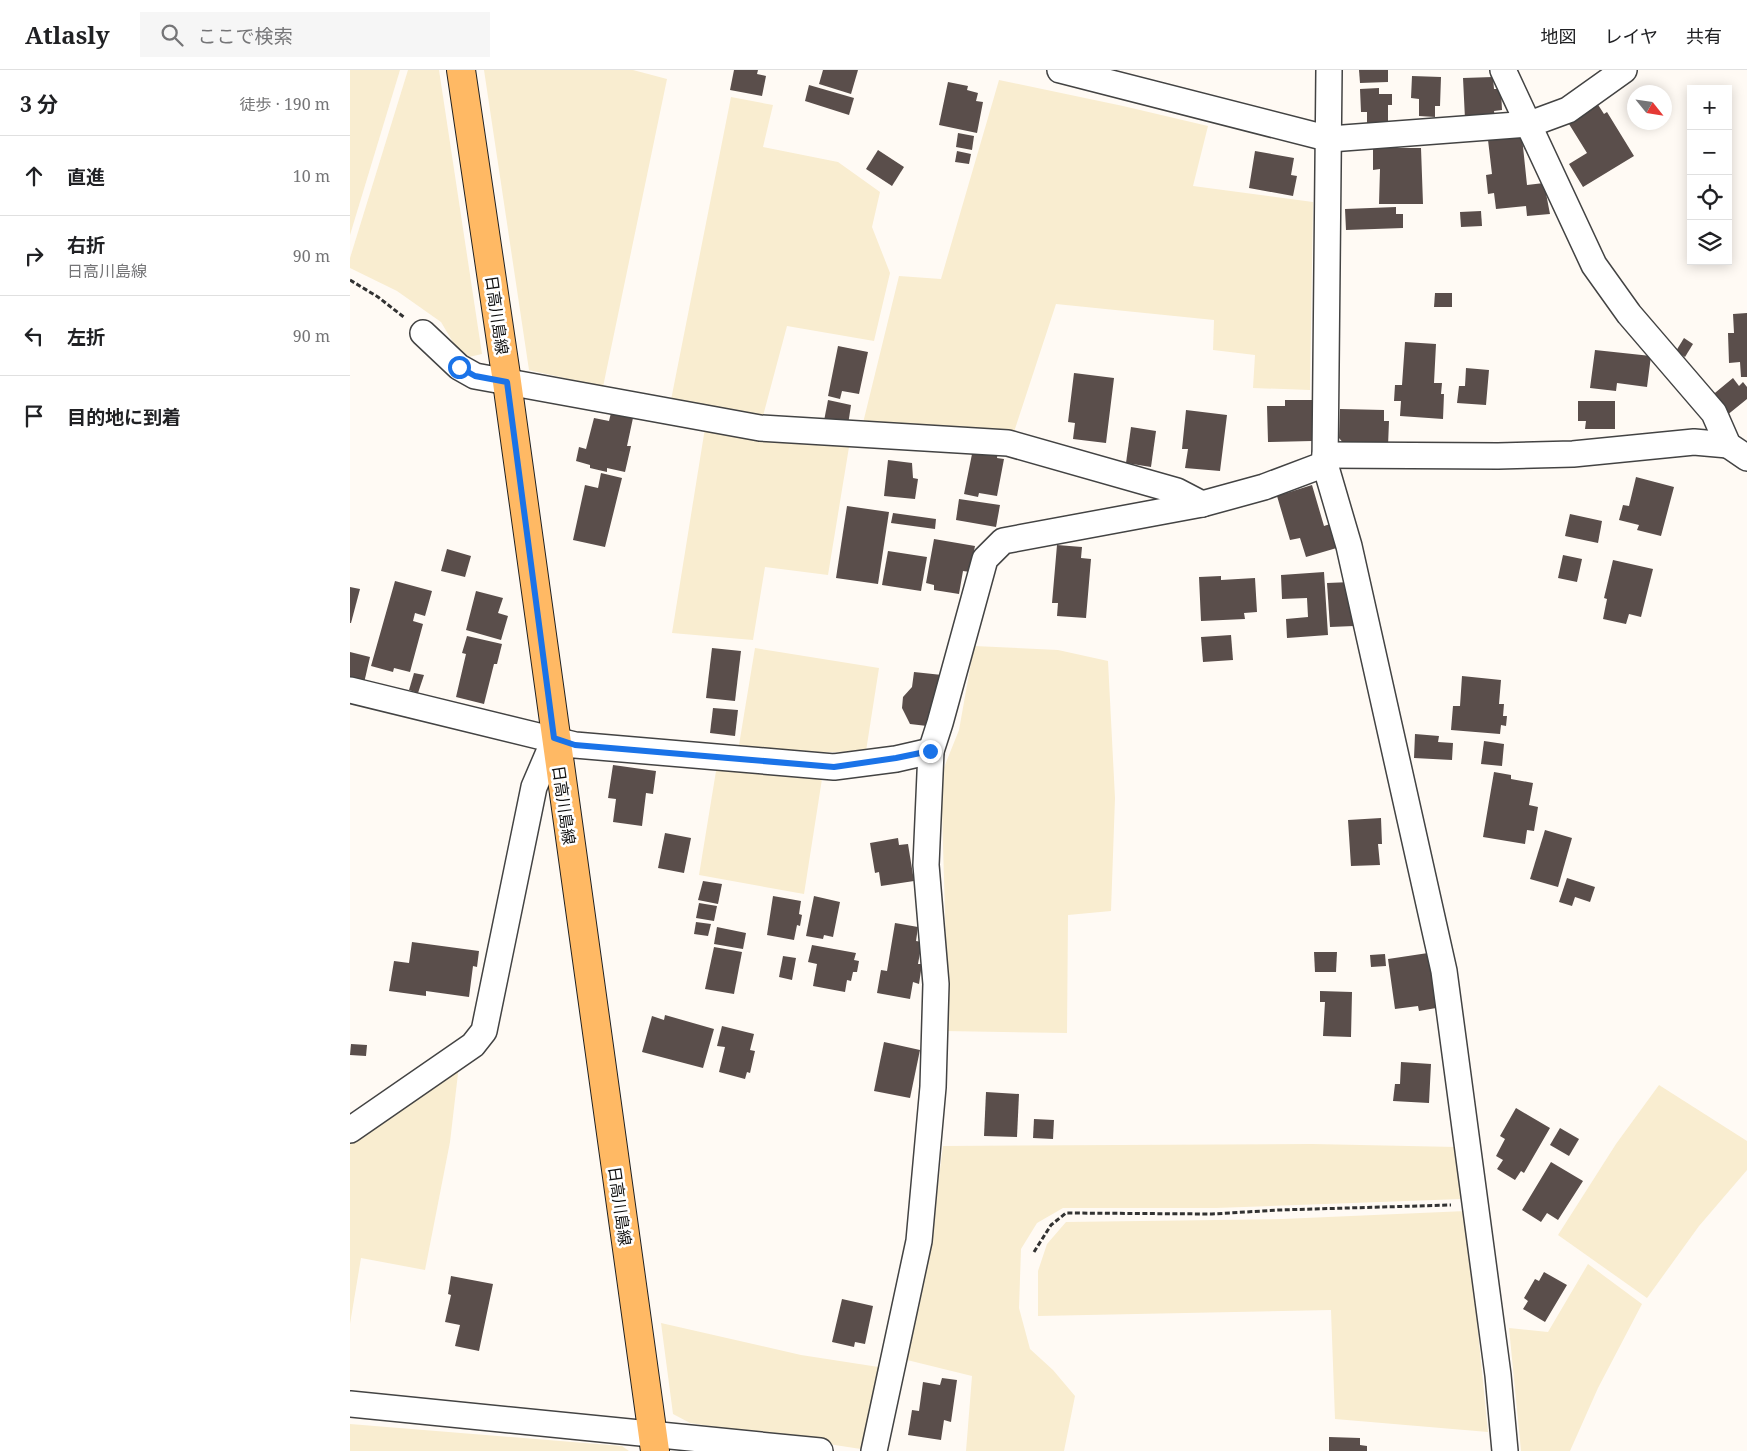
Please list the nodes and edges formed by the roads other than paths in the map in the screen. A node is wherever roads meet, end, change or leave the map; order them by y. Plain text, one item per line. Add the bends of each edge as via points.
1 (461, 70) edge
2 (1060, 70) edge
3 (1329, 70) edge
4 (1504, 70) edge
5 (1624, 70) edge
6 (1530, 124) junction
7 (1330, 139) junction
8 (423, 333) road end
9 (507, 382) junction
10 (1738, 452) edge
11 (1325, 459) junction
12 (1202, 504) junction
13 (350, 690) edge
14 (554, 738) junction
15 (930, 751) junction
16 (350, 1130) edge
17 (350, 1404) edge
18 (653, 1442) edge
19 (820, 1451) edge
20 (874, 1451) edge
21 (1505, 1451) edge

1 - 9 main road, 日高川島線
2 - 7 street
3 - 7 street
4 - 6 street
5 - 6 street via 1568,110
6 - 7 street
6 - 10 street via 1594,265 1629,314 1714,412
7 - 11 street
8 - 9 street via 459,367 475,376
9 - 12 street via 760,428 1008,443 1177,491
9 - 14 main road, 日高川島線
10 - 11 street via 1694,442 1573,454
11 - 12 street via 1264,486
11 - 21 street via 1350,546 1444,971 1498,1375
12 - 15 street via 1003,541 985,559
13 - 14 street
14 - 15 street via 575,745 834,767
14 - 16 street via 534,788 484,1031 473,1045
14 - 18 main road, 日高川島線
15 - 20 street via 926,865 936,984 933,1087 919,1241
17 - 18 street
18 - 19 street

